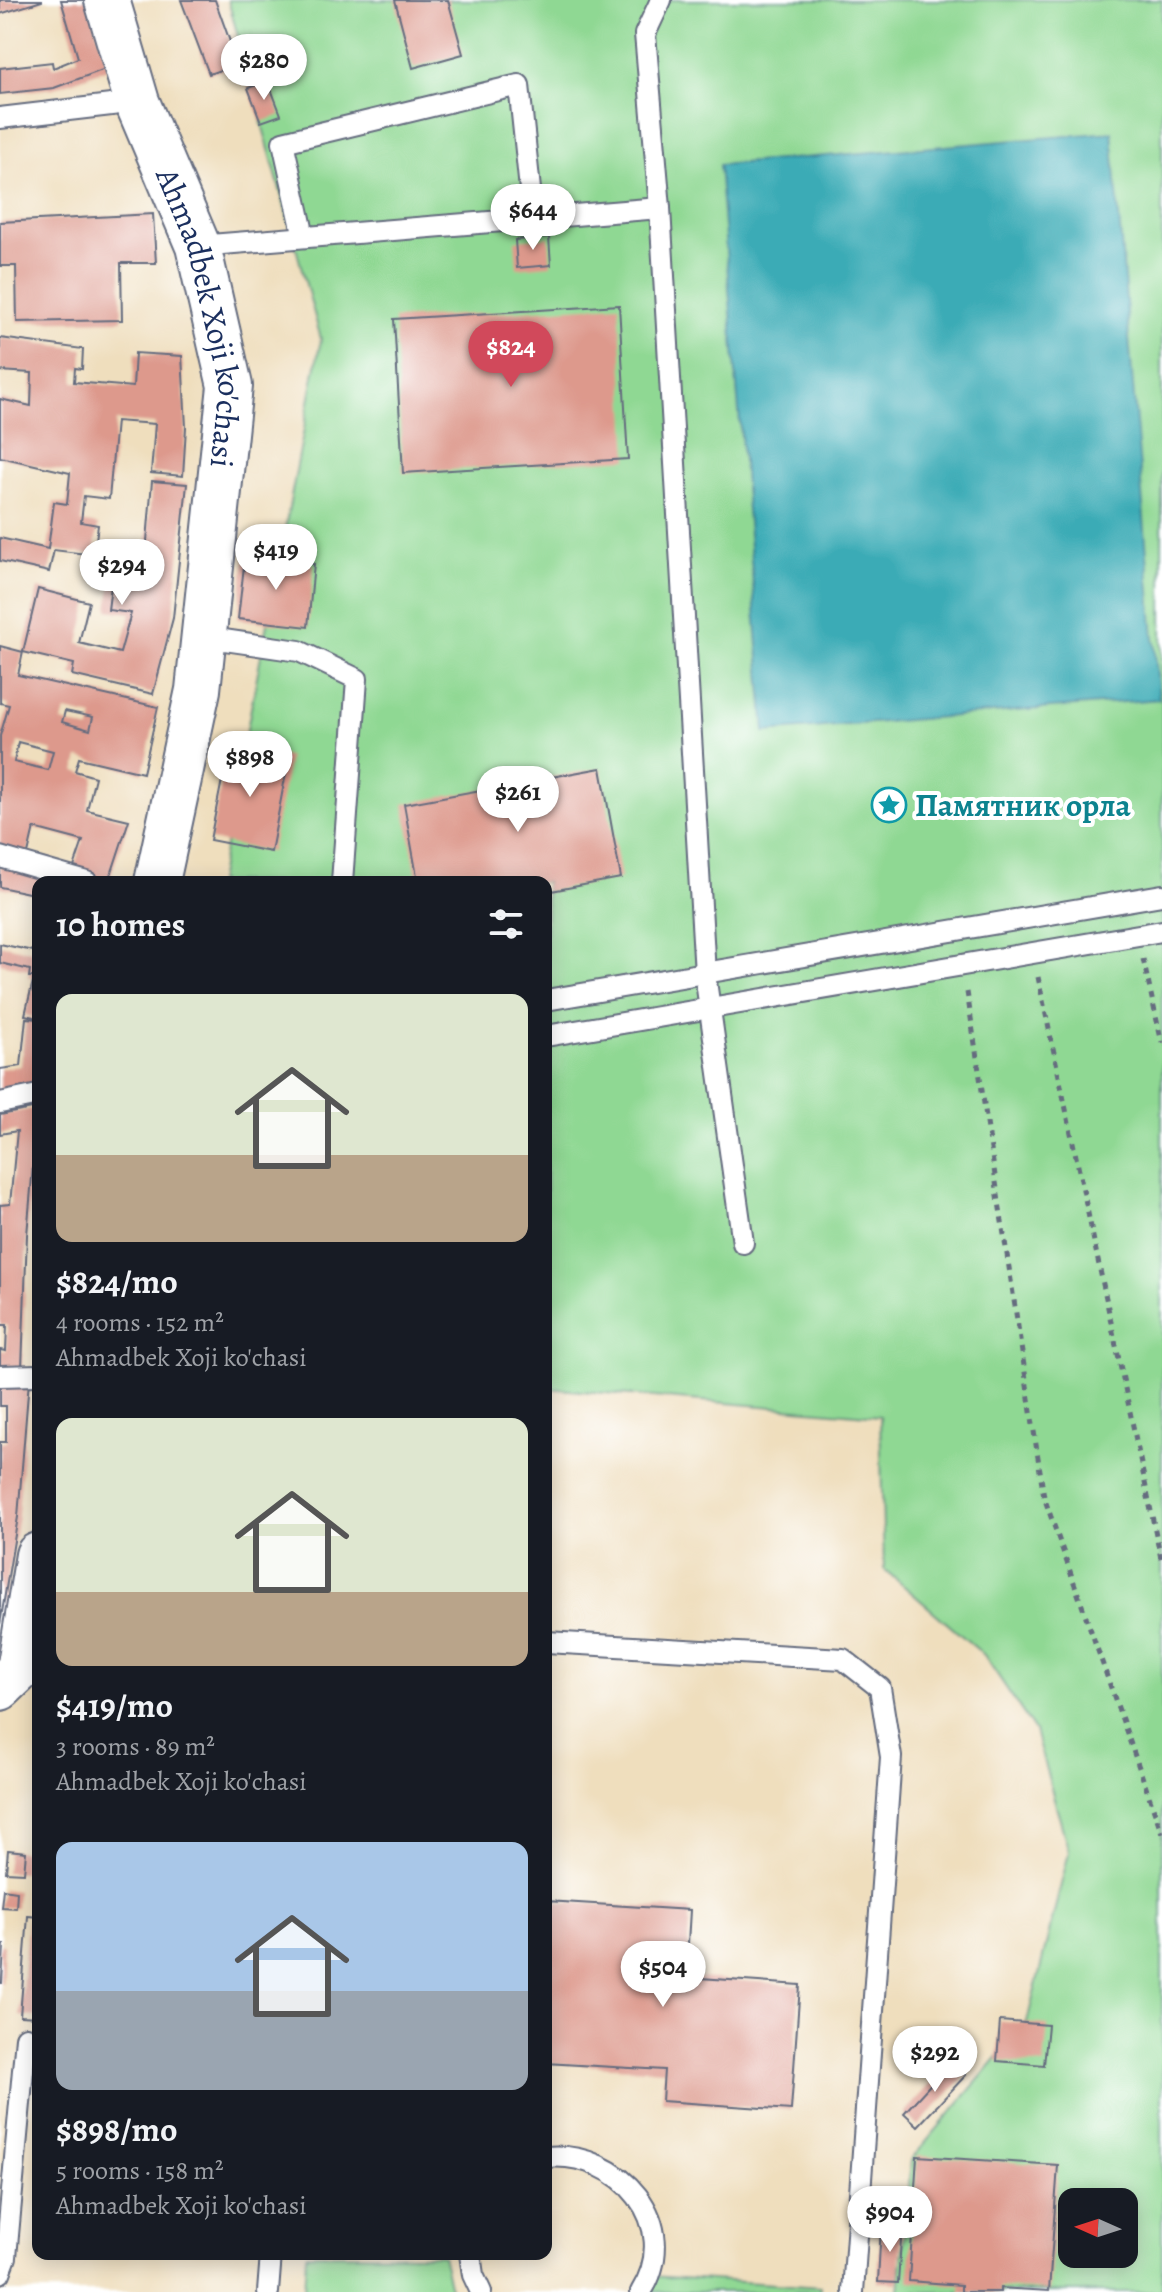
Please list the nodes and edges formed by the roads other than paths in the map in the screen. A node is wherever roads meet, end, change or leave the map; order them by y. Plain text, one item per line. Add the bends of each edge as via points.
1 (107, 0) edge
2 (661, 0) edge
3 (137, 102) junction
4 (0, 118) edge
5 (660, 208) junction
6 (533, 218) junction
7 (304, 237) junction
8 (198, 246) junction
9 (204, 637) junction
10 (0, 857) edge
11 (66, 876) edge
12 (158, 876) edge
13 (342, 876) edge
14 (1162, 895) edge
15 (1162, 931) edge
16 (705, 974) junction
17 (552, 999) edge
18 (710, 1009) junction
19 (552, 1035) edge
20 (32, 1096) edge
21 (0, 1103) edge
22 (743, 1243) dead end
23 (32, 1375) edge
24 (0, 1376) edge
25 (32, 1591) edge
26 (552, 1642) edge
27 (0, 1688) edge
28 (26, 2037) dead end
29 (552, 2156) edge
30 (271, 2260) edge
31 (471, 2260) edge
32 (0, 2273) edge
33 (268, 2292) edge
34 (481, 2292) edge
35 (641, 2292) edge
36 (853, 2292) edge

1 - 3 street, Ahmadbek Xoji ko'chasi
2 - 5 lane via 645,34
3 - 4 lane
3 - 8 street, Ahmadbek Xoji ko'chasi
5 - 6 lane
5 - 16 lane
6 - 7 lane
6 - 7 lane via 519,85 283,142
7 - 8 lane
8 - 9 street, Ahmadbek Xoji ko'chasi via 230,386
9 - 12 street, Ahmadbek Xoji ko'chasi via 198,690
9 - 13 lane via 299,651 357,679
10 - 11 lane
14 - 16 lane
15 - 18 lane
16 - 17 lane
16 - 18 lane
18 - 19 lane
18 - 22 lane
20 - 21 lane
23 - 24 lane
25 - 27 street via 19,1670
26 - 36 lane via 843,1659 880,1688 891,1757
28 - 32 lane via 6,2257
29 - 35 lane via 594,2161 639,2197 651,2224 653,2253
30 - 33 lane
31 - 34 lane

